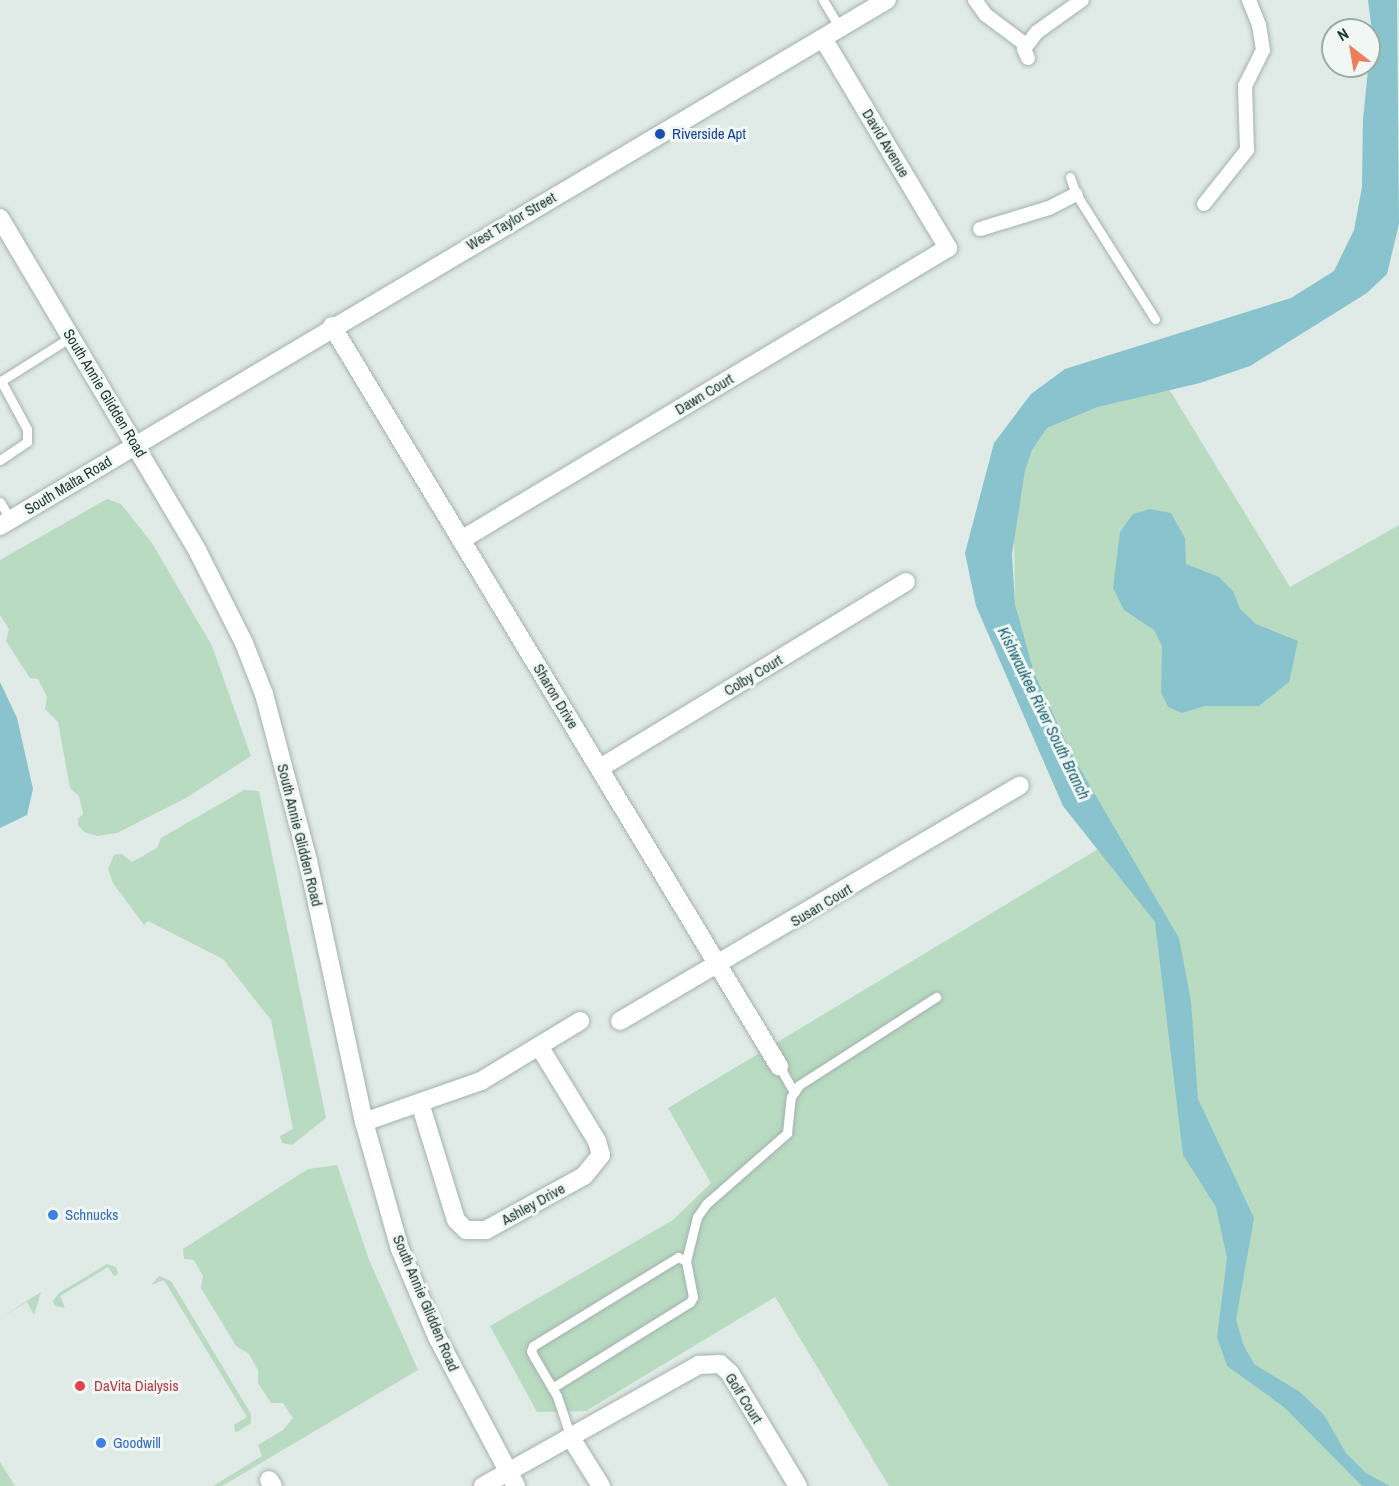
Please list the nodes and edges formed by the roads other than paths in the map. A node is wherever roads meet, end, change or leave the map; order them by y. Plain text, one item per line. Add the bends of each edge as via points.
1 (823, 0) edge
2 (887, 0) edge
3 (975, 0) edge
4 (1082, 0) edge
5 (1249, 0) edge
6 (840, 28) junction
7 (823, 38) junction
8 (1070, 177) dead end
9 (1076, 194) junction
10 (1204, 204) dead end
11 (0, 218) edge
12 (980, 229) dead end
13 (948, 248) joint
14 (1155, 319) dead end
15 (332, 326) junction
16 (71, 337) junction
17 (135, 444) junction
18 (0, 460) edge
19 (0, 502) edge
20 (5, 523) edge
21 (461, 540) junction
22 (906, 582) dead end
23 (600, 768) junction
24 (1020, 785) dead end
25 (720, 965) junction
26 (936, 997) dead end
27 (580, 1021) dead end
28 (620, 1021) dead end
29 (539, 1046) junction
30 (779, 1066) joint
31 (794, 1092) junction
32 (420, 1103) junction
33 (364, 1122) junction
34 (686, 1261) junction
35 (552, 1388) junction
36 (571, 1438) junction
37 (511, 1479) edge
38 (483, 1486) edge
39 (601, 1486) edge
40 (798, 1486) edge

1 - 6 lane
2 - 6 street, West Taylor Street
3 - 4 street via 986,15 1027,51 1037,32
5 - 10 street via 1263,50 1245,86 1247,150
6 - 7 street, West Taylor Street
7 - 13 street, David Avenue
7 - 15 street, West Taylor Street
8 - 9 lane
9 - 12 street via 1049,208
9 - 14 lane
11 - 16 street, South Annie Glidden Road
13 - 21 street, Dawn Court
15 - 17 street, West Taylor Street
15 - 21 street, Sharon Drive
16 - 17 street, South Annie Glidden Road
16 - 18 lane via 1,381 27,442
17 - 20 street, South Malta Road
17 - 33 street, South Annie Glidden Road via 223,597 264,694 308,861
19 - 20 lane
21 - 23 street, Sharon Drive
22 - 23 street, Colby Court
23 - 25 street, Sharon Drive
24 - 25 street, Susan Court
25 - 28 street, Susan Court
25 - 30 street, Sharon Drive
26 - 31 lane
27 - 29 street
29 - 32 street via 481,1081
29 - 32 street, Ashley Drive via 597,1141 601,1155 584,1176 486,1230 466,1230 456,1220
30 - 31 lane
31 - 34 lane via 788,1133 706,1204 697,1217
32 - 33 street
33 - 37 street, South Annie Glidden Road via 400,1250 437,1337
34 - 35 lane via 693,1297 690,1302
34 - 35 lane via 678,1257 533,1346 531,1351
35 - 36 lane
36 - 37 street, Golf Court
36 - 39 street
36 - 40 street, Golf Court via 699,1365 720,1364 730,1373
37 - 38 street, Golf Court

